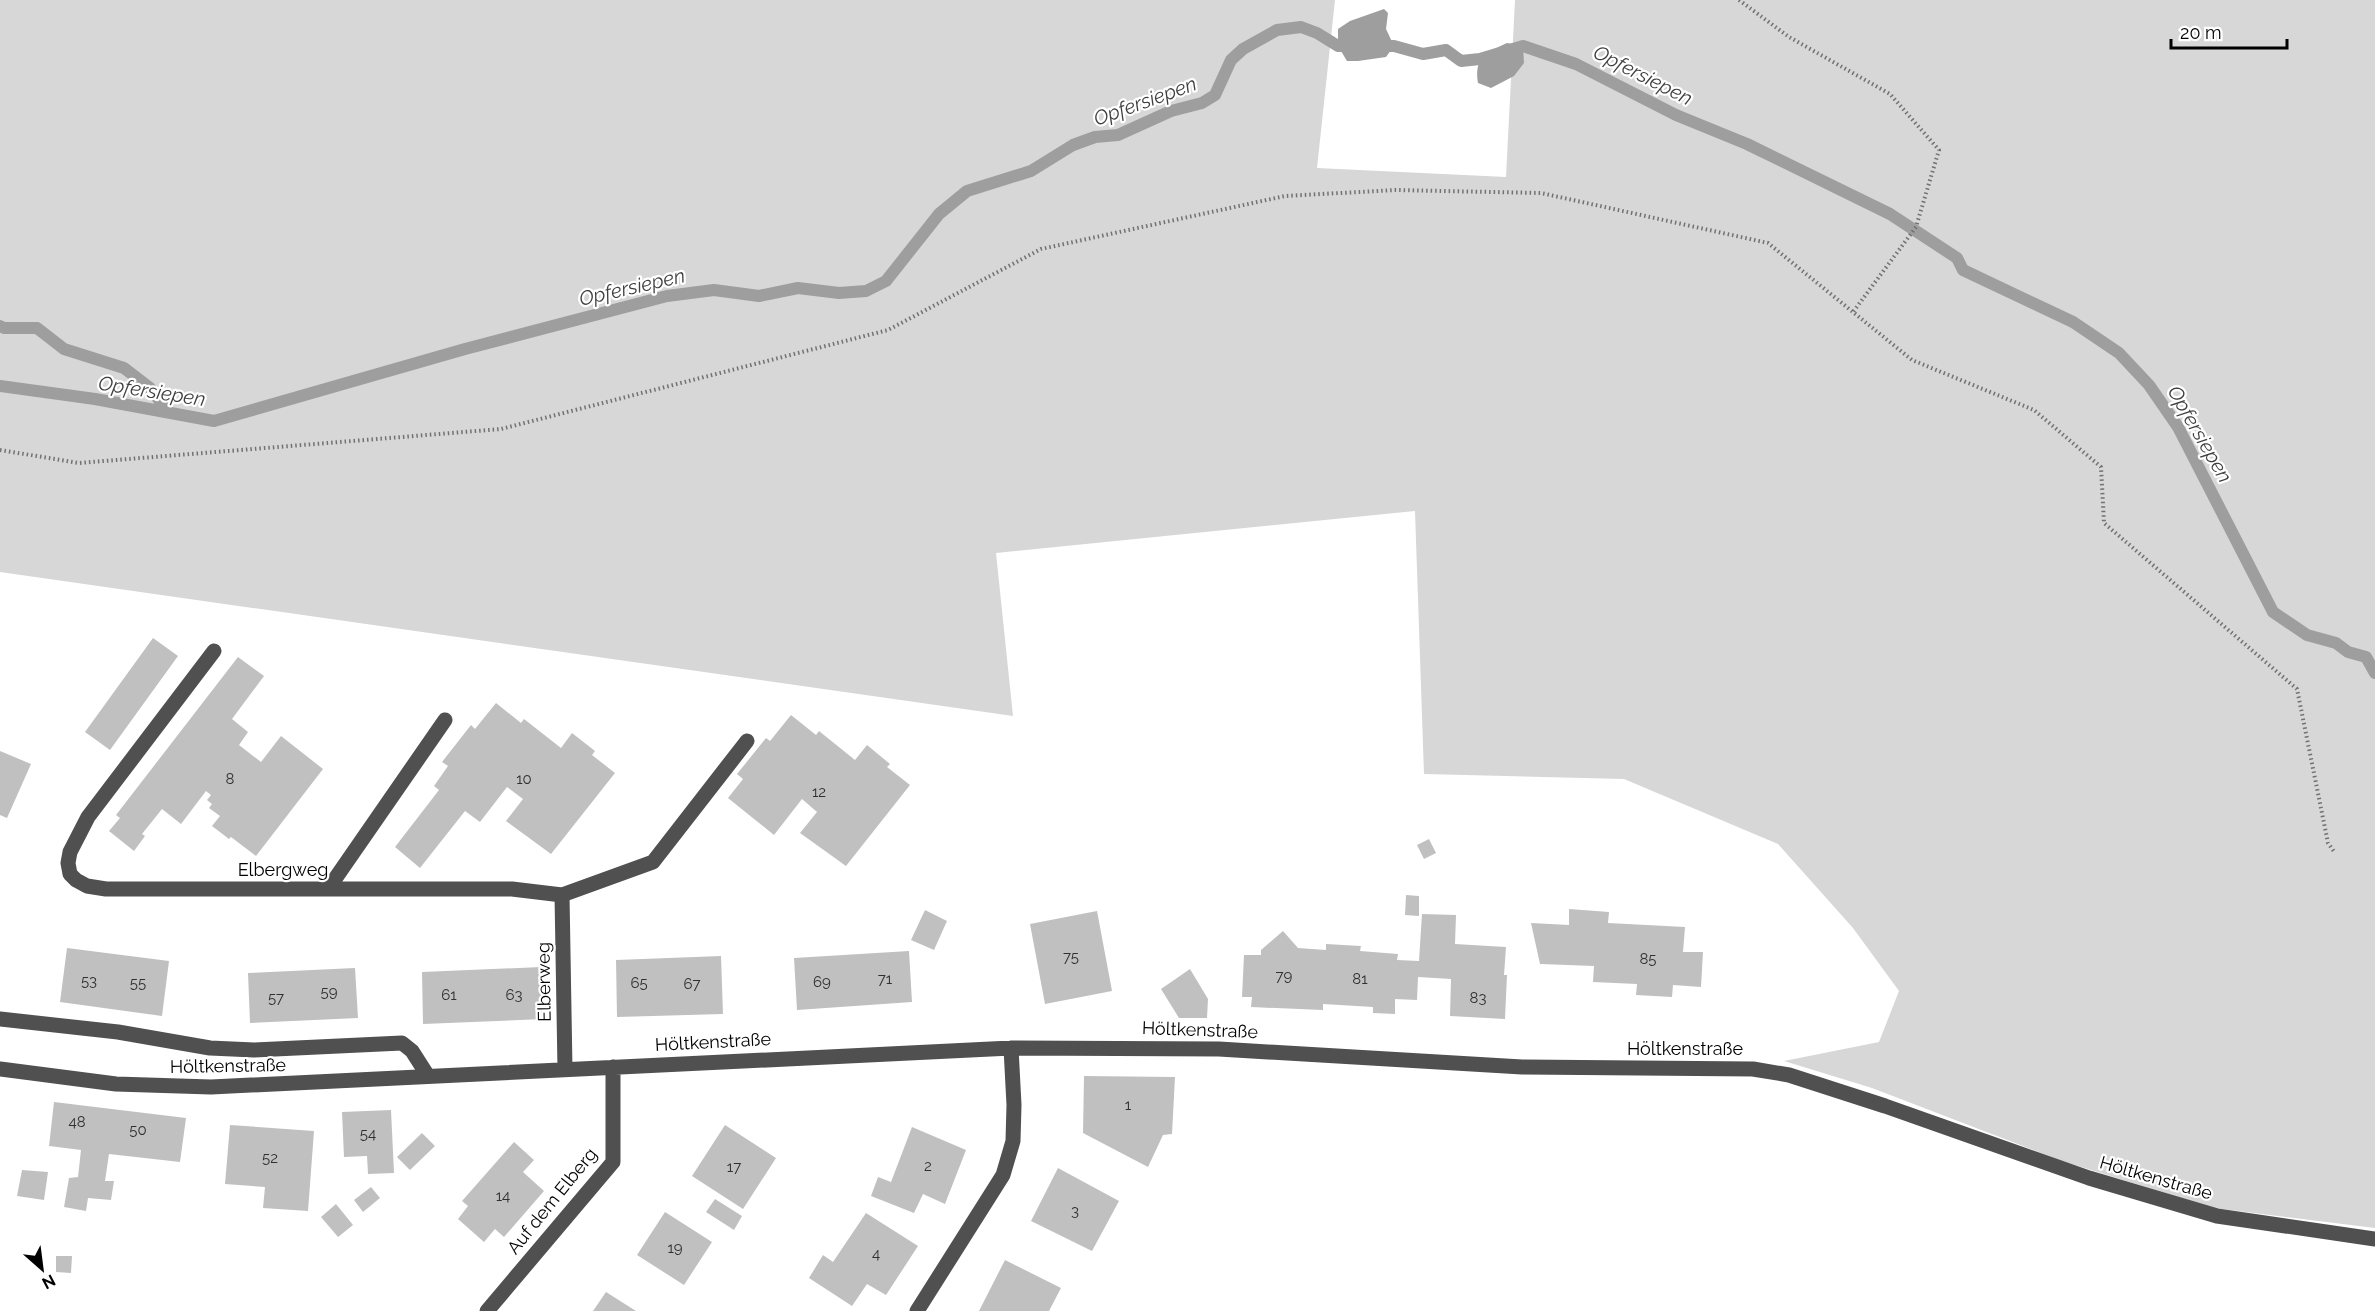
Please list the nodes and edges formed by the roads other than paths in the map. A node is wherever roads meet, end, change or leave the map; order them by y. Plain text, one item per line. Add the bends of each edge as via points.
1 (214, 651) dead end
2 (445, 720) dead end
3 (747, 741) dead end
4 (328, 889) junction
5 (562, 895) junction
6 (0, 1019) edge
7 (1011, 1048) junction
8 (613, 1067) junction
9 (0, 1069) edge
10 (565, 1069) junction
11 (428, 1076) junction
12 (2375, 1239) edge
13 (487, 1311) edge
14 (917, 1311) edge

1 - 4 street, Elbergweg via 88,817 70,852 70,874 87,886 106,889
2 - 4 street
3 - 5 street via 653,862
4 - 5 street, Elbergweg via 512,889
5 - 10 street, Elberweg
6 - 11 street via 118,1032 210,1048 254,1050 402,1043
7 - 8 street, Höltkenstraße
7 - 12 street, Höltkenstraße via 1219,1049 1522,1067 1753,1069 1789,1074 2089,1178 2217,1216
7 - 14 street via 1013,1141 1003,1175
8 - 10 street, Höltkenstraße
8 - 13 street, Auf dem Elberg via 613,1162
9 - 11 street, Höltkenstraße via 165,1087
10 - 11 street, Höltkenstraße

